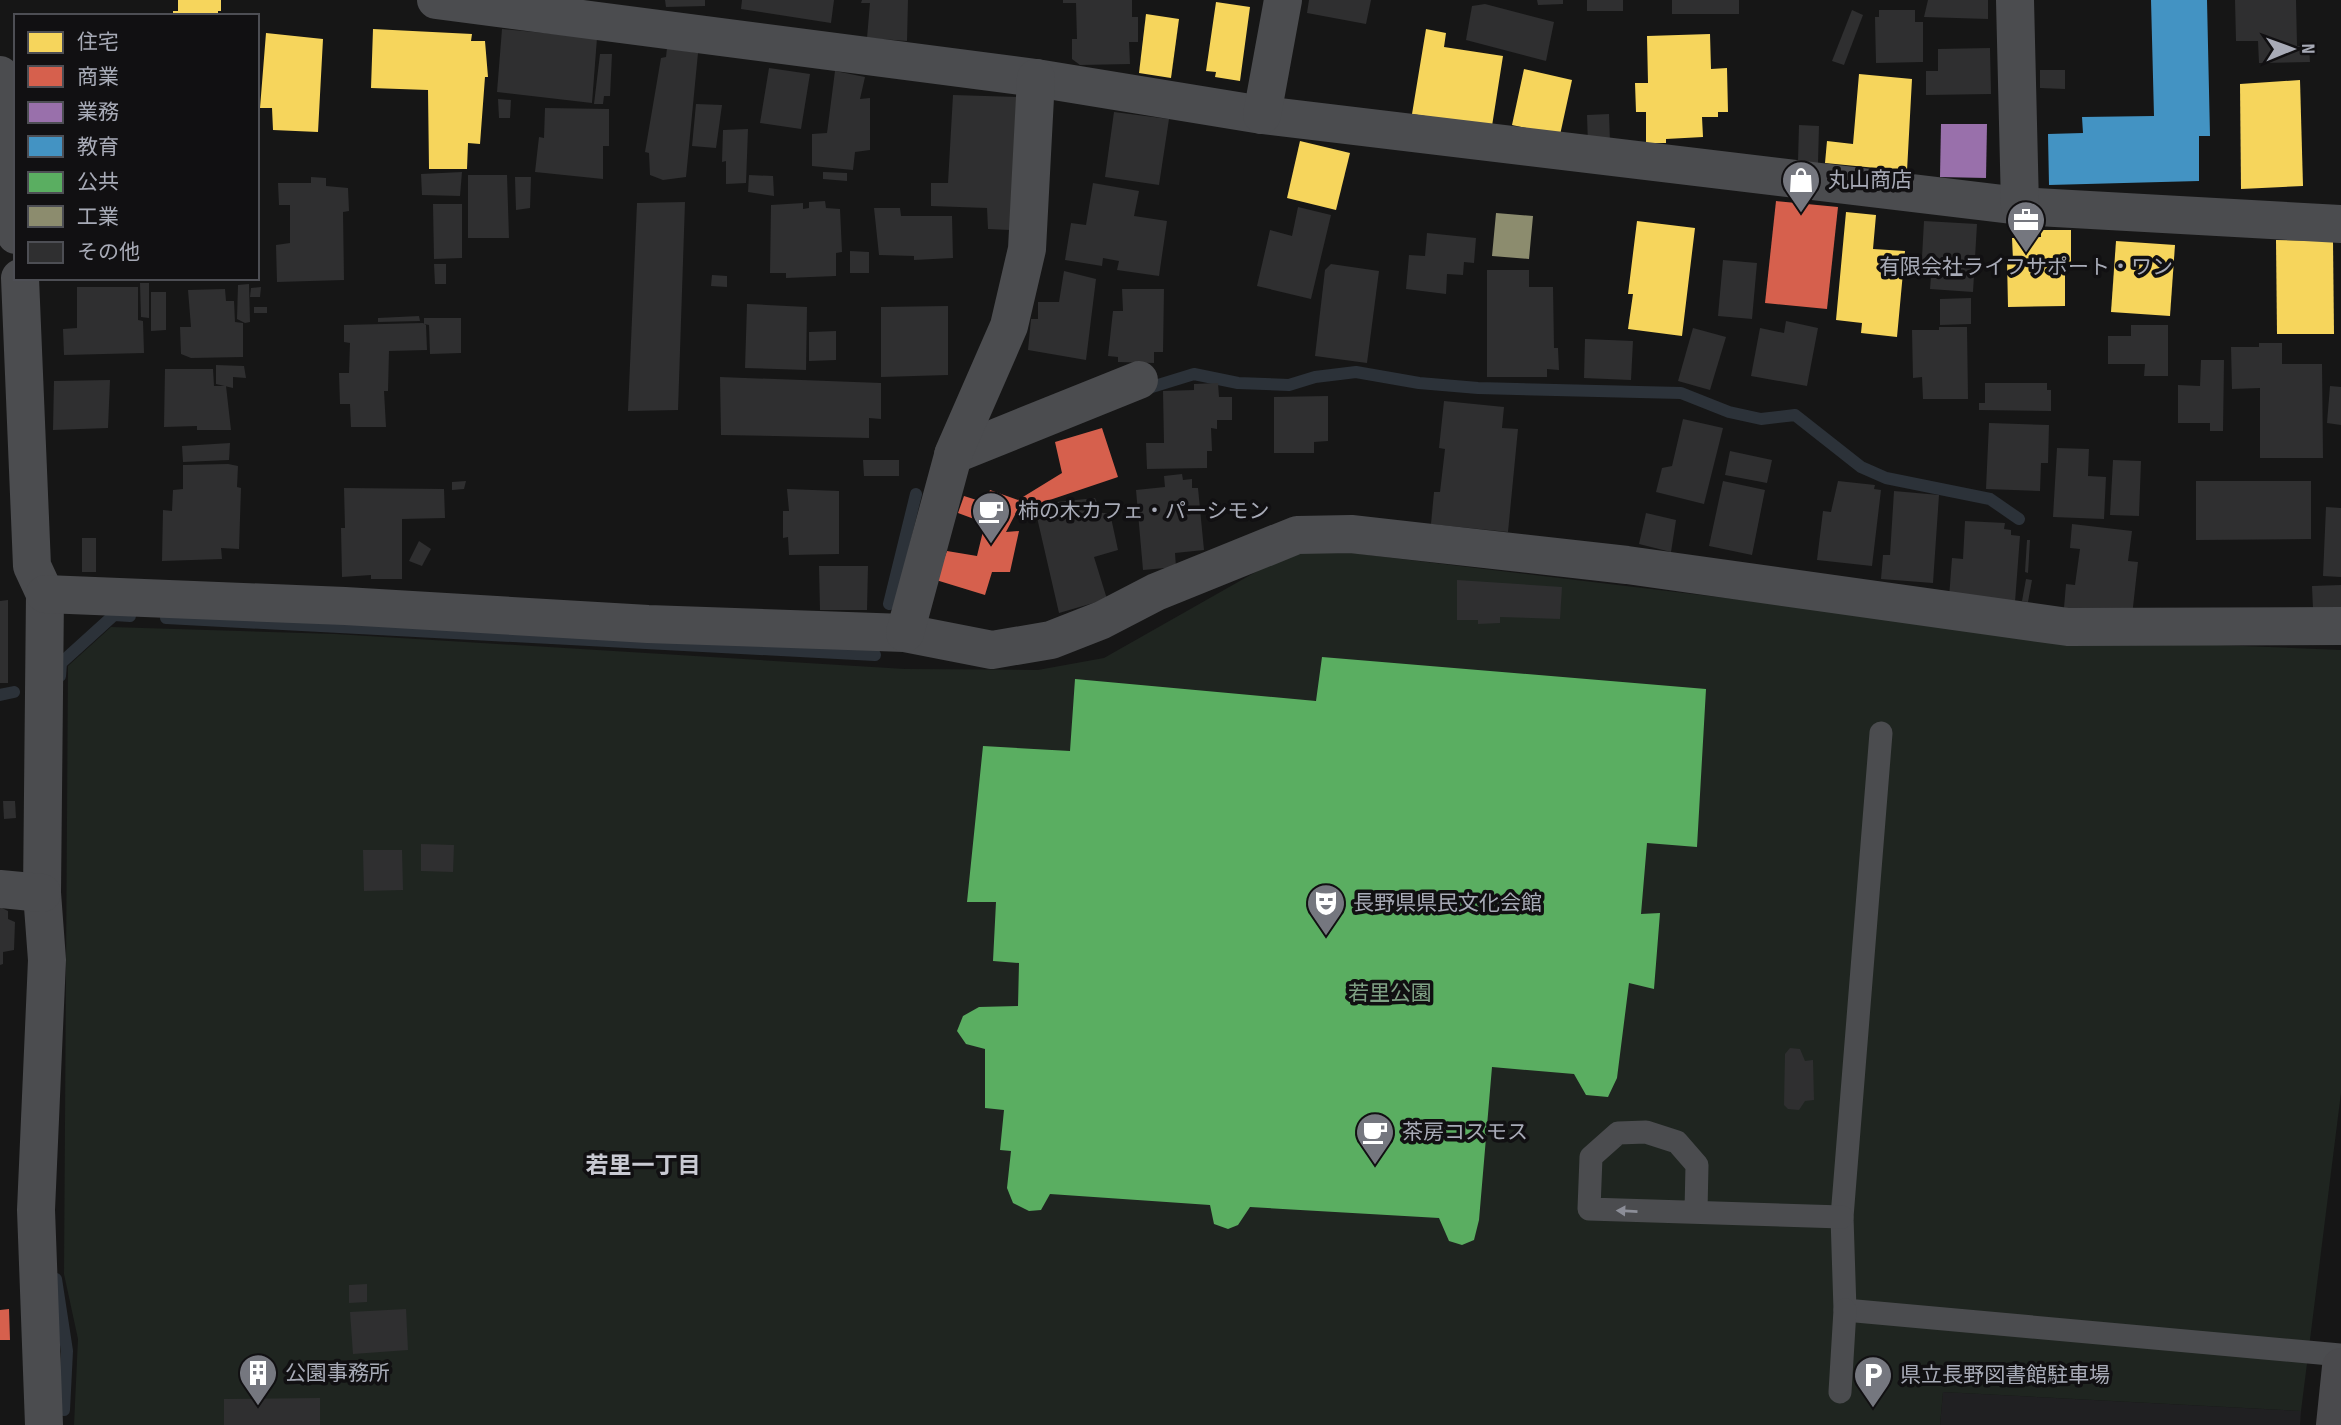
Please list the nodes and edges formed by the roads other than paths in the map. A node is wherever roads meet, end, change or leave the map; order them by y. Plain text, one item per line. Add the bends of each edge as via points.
1 (436, 0) edge
2 (1283, 0) edge
3 (2015, 0) edge
4 (606, 12) edge
5 (0, 75) edge
6 (1036, 78) junction
7 (1262, 115) junction
8 (2020, 206) junction
9 (14, 215) edge
10 (2341, 223) edge
11 (14, 284) edge
12 (1139, 380) dead end
13 (953, 455) junction
14 (45, 594) junction
15 (2341, 626) edge
16 (905, 633) junction
17 (1881, 733) dead end
18 (0, 889) edge
19 (42, 893) junction
20 (1696, 1211) junction
21 (1842, 1217) junction
22 (1845, 1310) junction
23 (2341, 1355) edge
24 (2341, 1367) edge
25 (1840, 1392) dead end
26 (44, 1425) edge
27 (2335, 1425) edge

1 - 4 street
2 - 7 street
3 - 8 street
4 - 6 street
5 - 9 street
6 - 7 street
6 - 13 street via 1027,249 1009,326
7 - 8 street
8 - 10 street
11 - 14 street via 32,566
12 - 13 street
13 - 16 street
14 - 16 street
14 - 19 street
15 - 16 street via 2068,627 1627,565 1351,534 1297,535 1051,640 992,650
17 - 21 lane
18 - 19 street
19 - 26 street via 47,960 36,1210
20 -> 20 lane via 1589,1209 1591,1157 1618,1133 1646,1132 1677,1142 1697,1165
20 - 21 lane
21 - 22 lane
22 - 23 lane
22 - 25 lane
24 - 27 street

